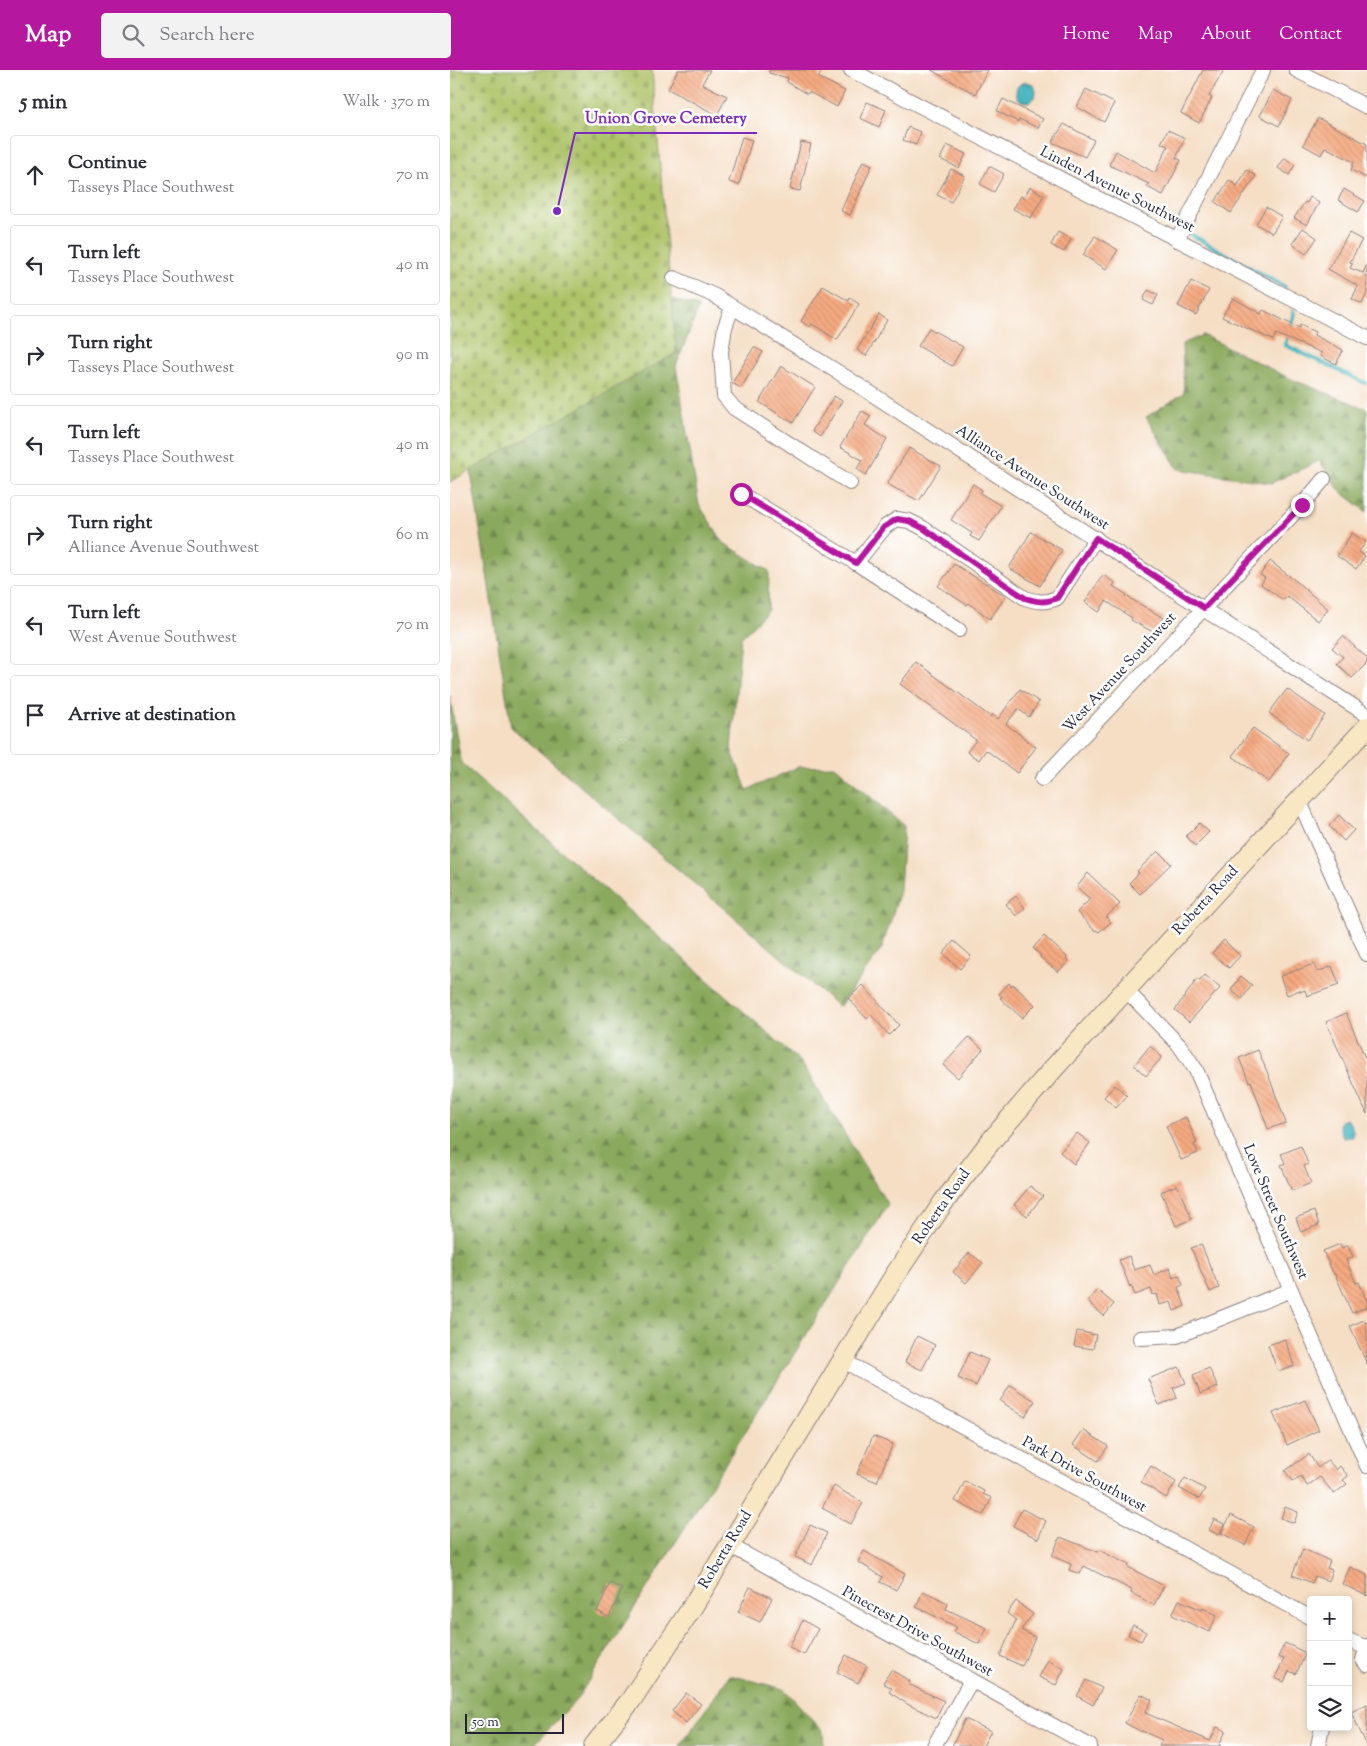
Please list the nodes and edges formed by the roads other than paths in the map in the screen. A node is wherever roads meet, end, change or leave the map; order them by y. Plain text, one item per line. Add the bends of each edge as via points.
1 (851, 70) edge
2 (1263, 70) edge
3 (1296, 70) edge
4 (1367, 107) edge
5 (1177, 240) junction
6 (674, 278) dead end
7 (732, 308) junction
8 (1367, 338) edge
9 (1324, 479) dead end
10 (850, 483) dead end
11 (741, 494) dead end
12 (1096, 538) junction
13 (856, 563) junction
14 (1204, 608) junction
15 (959, 630) dead end
16 (1367, 715) edge
17 (1367, 727) edge
18 (1042, 779) dead end
19 (1300, 800) junction
20 (1367, 954) edge
21 (1125, 989) junction
22 (1291, 1290) junction
23 (1140, 1338) dead end
24 (842, 1360) junction
25 (1367, 1466) edge
26 (729, 1545) junction
27 (1307, 1616) edge
28 (1352, 1642) edge
29 (1367, 1648) edge
30 (1367, 1665) edge
31 (971, 1681) junction
32 (1321, 1731) edge
33 (594, 1746) edge
34 (934, 1746) edge
35 (1090, 1746) edge
36 (1318, 1746) edge

1 - 5 street, Linden Avenue Southwest
2 - 5 street
3 - 4 street
5 - 8 street, Linden Avenue Southwest
6 - 7 street, Alliance Avenue Southwest via 715,296
7 - 10 street via 721,352 724,396 734,408
7 - 12 street, Alliance Avenue Southwest
9 - 14 street, West Avenue Southwest
11 - 13 street
12 - 13 street via 1057,598 1047,602 1025,598 909,521 897,519 884,527
12 - 14 street, Alliance Avenue Southwest
13 - 15 street
14 - 16 street, Alliance Avenue Southwest
14 - 18 street, West Avenue Southwest
17 - 19 street, Roberta Road
19 - 20 street
19 - 21 street, Roberta Road
21 - 22 street, Love Street Southwest via 1180,1046 1196,1070
21 - 24 street, Roberta Road via 990,1141 938,1211
22 - 23 street via 1176,1336
22 - 25 street, Love Street Southwest
24 - 26 street, Roberta Road
24 - 27 street, Park Drive Southwest
26 - 31 street, Pinecrest Drive Southwest
26 - 33 street, Roberta Road via 632,1700
28 - 29 street
29 - 30 street via 1363,1660
31 - 34 street
31 - 35 street, Pinecrest Drive Southwest
32 - 36 street

